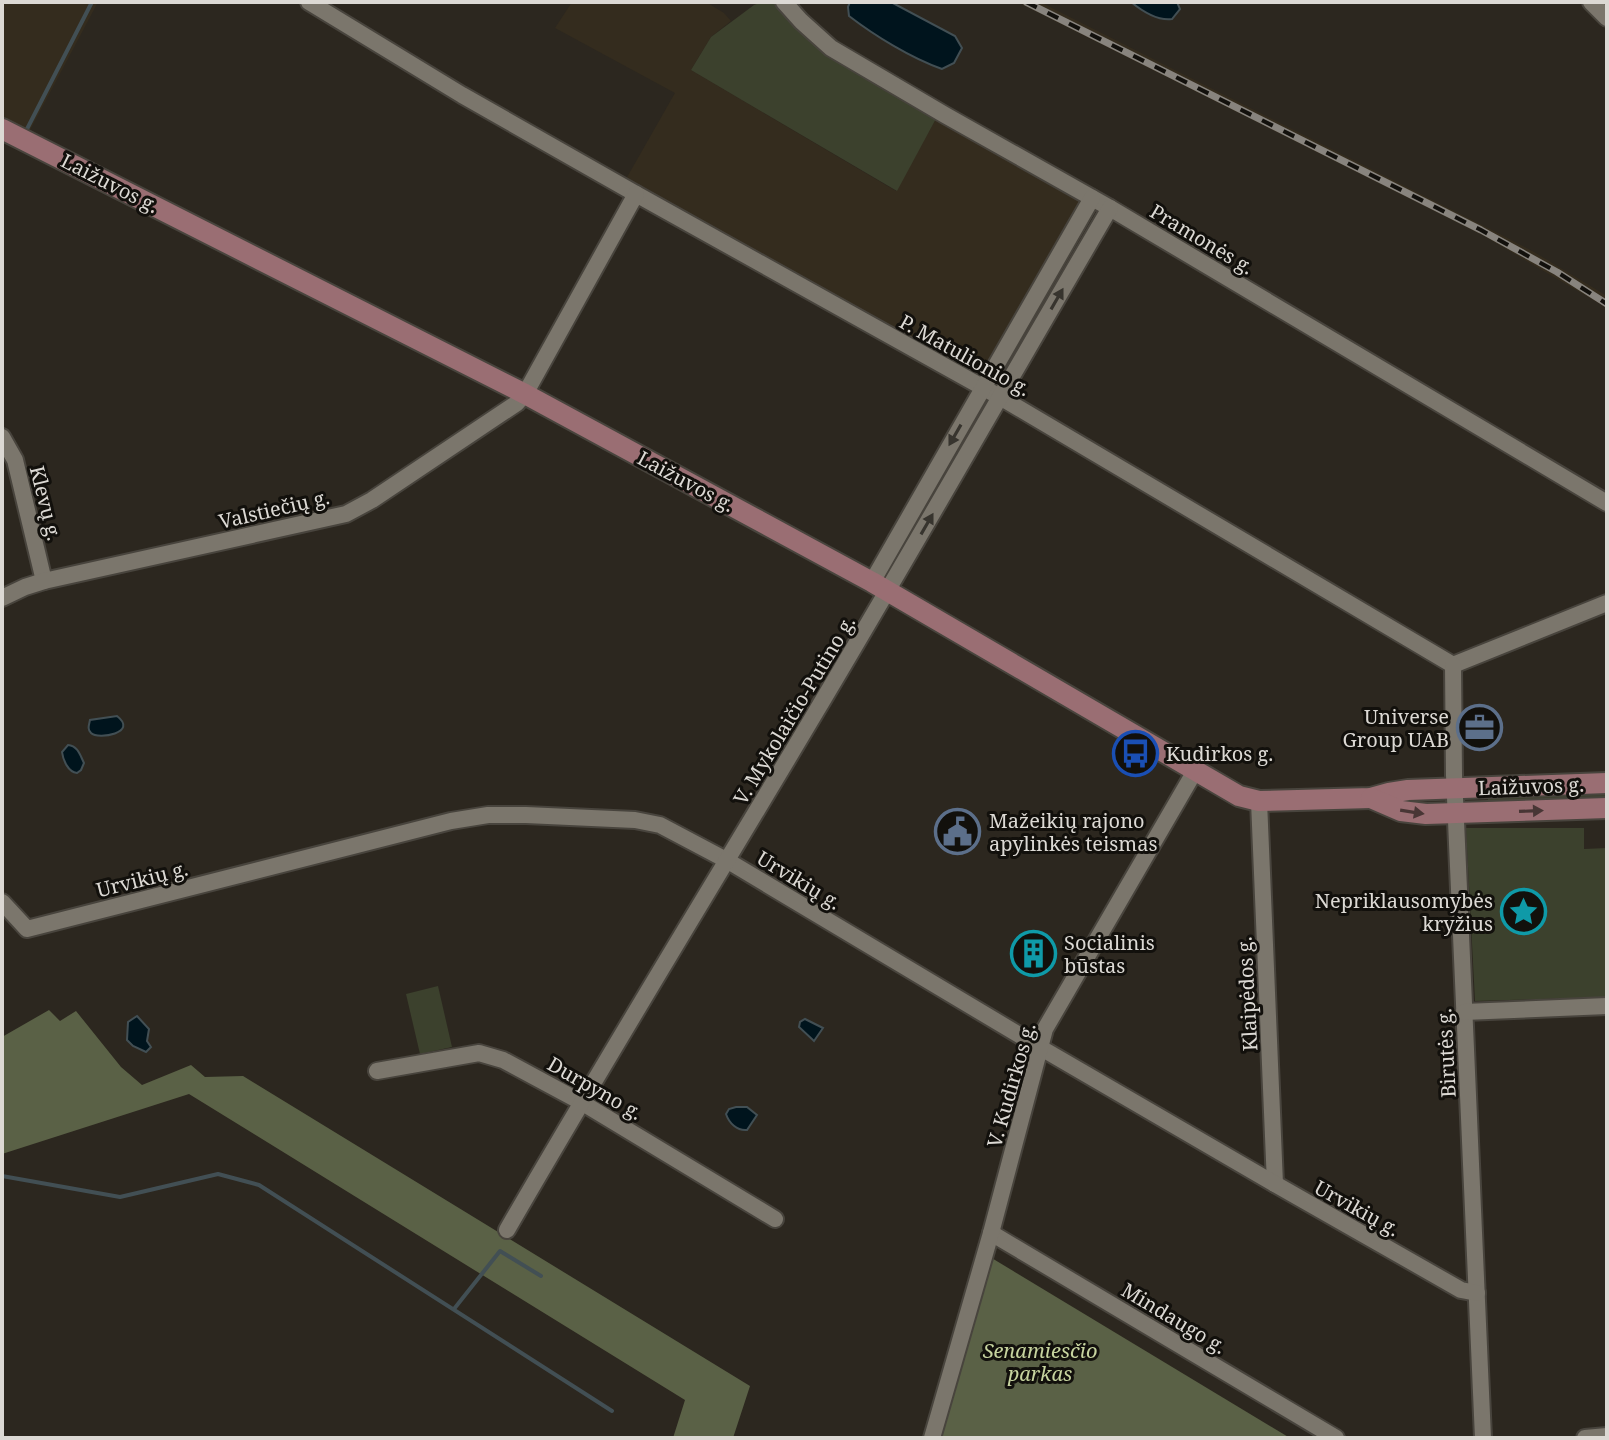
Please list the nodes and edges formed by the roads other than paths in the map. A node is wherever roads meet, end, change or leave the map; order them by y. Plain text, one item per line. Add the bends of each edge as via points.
1 (309, 2) edge
2 (784, 2) edge
3 (1591, 2) edge
4 (1607, 18) edge
5 (2, 129) edge
6 (636, 194) junction
7 (1092, 198) junction
8 (1110, 208) junction
9 (983, 387) junction
10 (525, 394) junction
11 (1000, 397) junction
12 (2, 437) edge
13 (1607, 503) edge
14 (44, 581) junction
15 (880, 586) junction
16 (2, 598) edge
17 (1607, 603) edge
18 (1453, 665) junction
19 (1195, 771) junction
20 (1607, 783) edge
21 (1455, 789) junction
22 (1371, 798) junction
23 (1259, 801) junction
24 (1607, 808) edge
25 (1456, 814) junction
26 (728, 861) junction
27 (2, 902) edge
28 (1607, 1006) edge
29 (1464, 1012) junction
30 (1041, 1048) junction
31 (377, 1071) dead end
32 (581, 1102) junction
33 (1275, 1184) junction
34 (775, 1219) dead end
35 (507, 1230) dead end
36 (991, 1233) junction
37 (1477, 1293) junction
38 (1607, 1436) edge
39 (932, 1438) edge
40 (1336, 1438) edge
41 (1483, 1438) edge
42 (1585, 1438) edge

1 - 6 street, P. Matulionio g.
2 - 7 street, Pramonės g. via 831,48
3 - 4 street
5 - 10 main road, Laižuvos g.
6 - 9 street, P. Matulionio g.
6 - 10 street
7 - 8 street, Pramonės g.
7 - 9 street, V. Mykolaičio-Putino g.
11 -> 8 street, V. Mykolaičio-Putino g.
8 - 13 street, Pramonės g.
9 - 11 street, P. Matulionio g.
9 -> 15 street, V. Mykolaičio-Putino g.
10 - 14 street, Valstiečių g. via 346,514
10 - 15 main road, Laižuvos g.
15 -> 11 street, V. Mykolaičio-Putino g.
11 - 18 street, P. Matulionio g.
12 - 14 street, Klevų g. via 15,460
14 - 16 street, Valstiečių g.
15 - 19 main road, Laižuvos g.
15 - 26 street, V. Mykolaičio-Putino g.
17 - 18 street
18 - 21 street, Birutės g.
19 - 23 main road, Laižuvos g.
19 - 30 street, V. Kudirkos g. via 1045,1029
20 - 21 main road, Laižuvos g.
21 - 22 main road, Laižuvos g. via 1408,790
21 - 25 street, Birutės g.
22 - 23 main road, Laižuvos g.
22 -> 25 main road, Laižuvos g. via 1401,811
23 - 33 street, Klaipėdos g.
25 -> 24 main road, Laižuvos g.
25 - 29 street, Birutės g.
26 - 27 street, Urvikių g. via 660,825 488,815 27,929
26 - 30 street, Urvikių g.
26 - 32 street, V. Mykolaičio-Putino g.
28 - 29 street
29 - 37 street, Birutės g.
30 - 33 street, Urvikių g.
30 - 36 street, V. Kudirkos g.
31 - 32 street, Durpyno g. via 479,1053 503,1060
32 - 34 street, Durpyno g.
32 - 35 street, V. Mykolaičio-Putino g.
33 - 37 street, Urvikių g. via 1461,1290
36 - 39 street, V. Kudirkos g.
36 - 40 street, Mindaugo g.
37 - 41 street, Birutės g.
38 - 42 street

